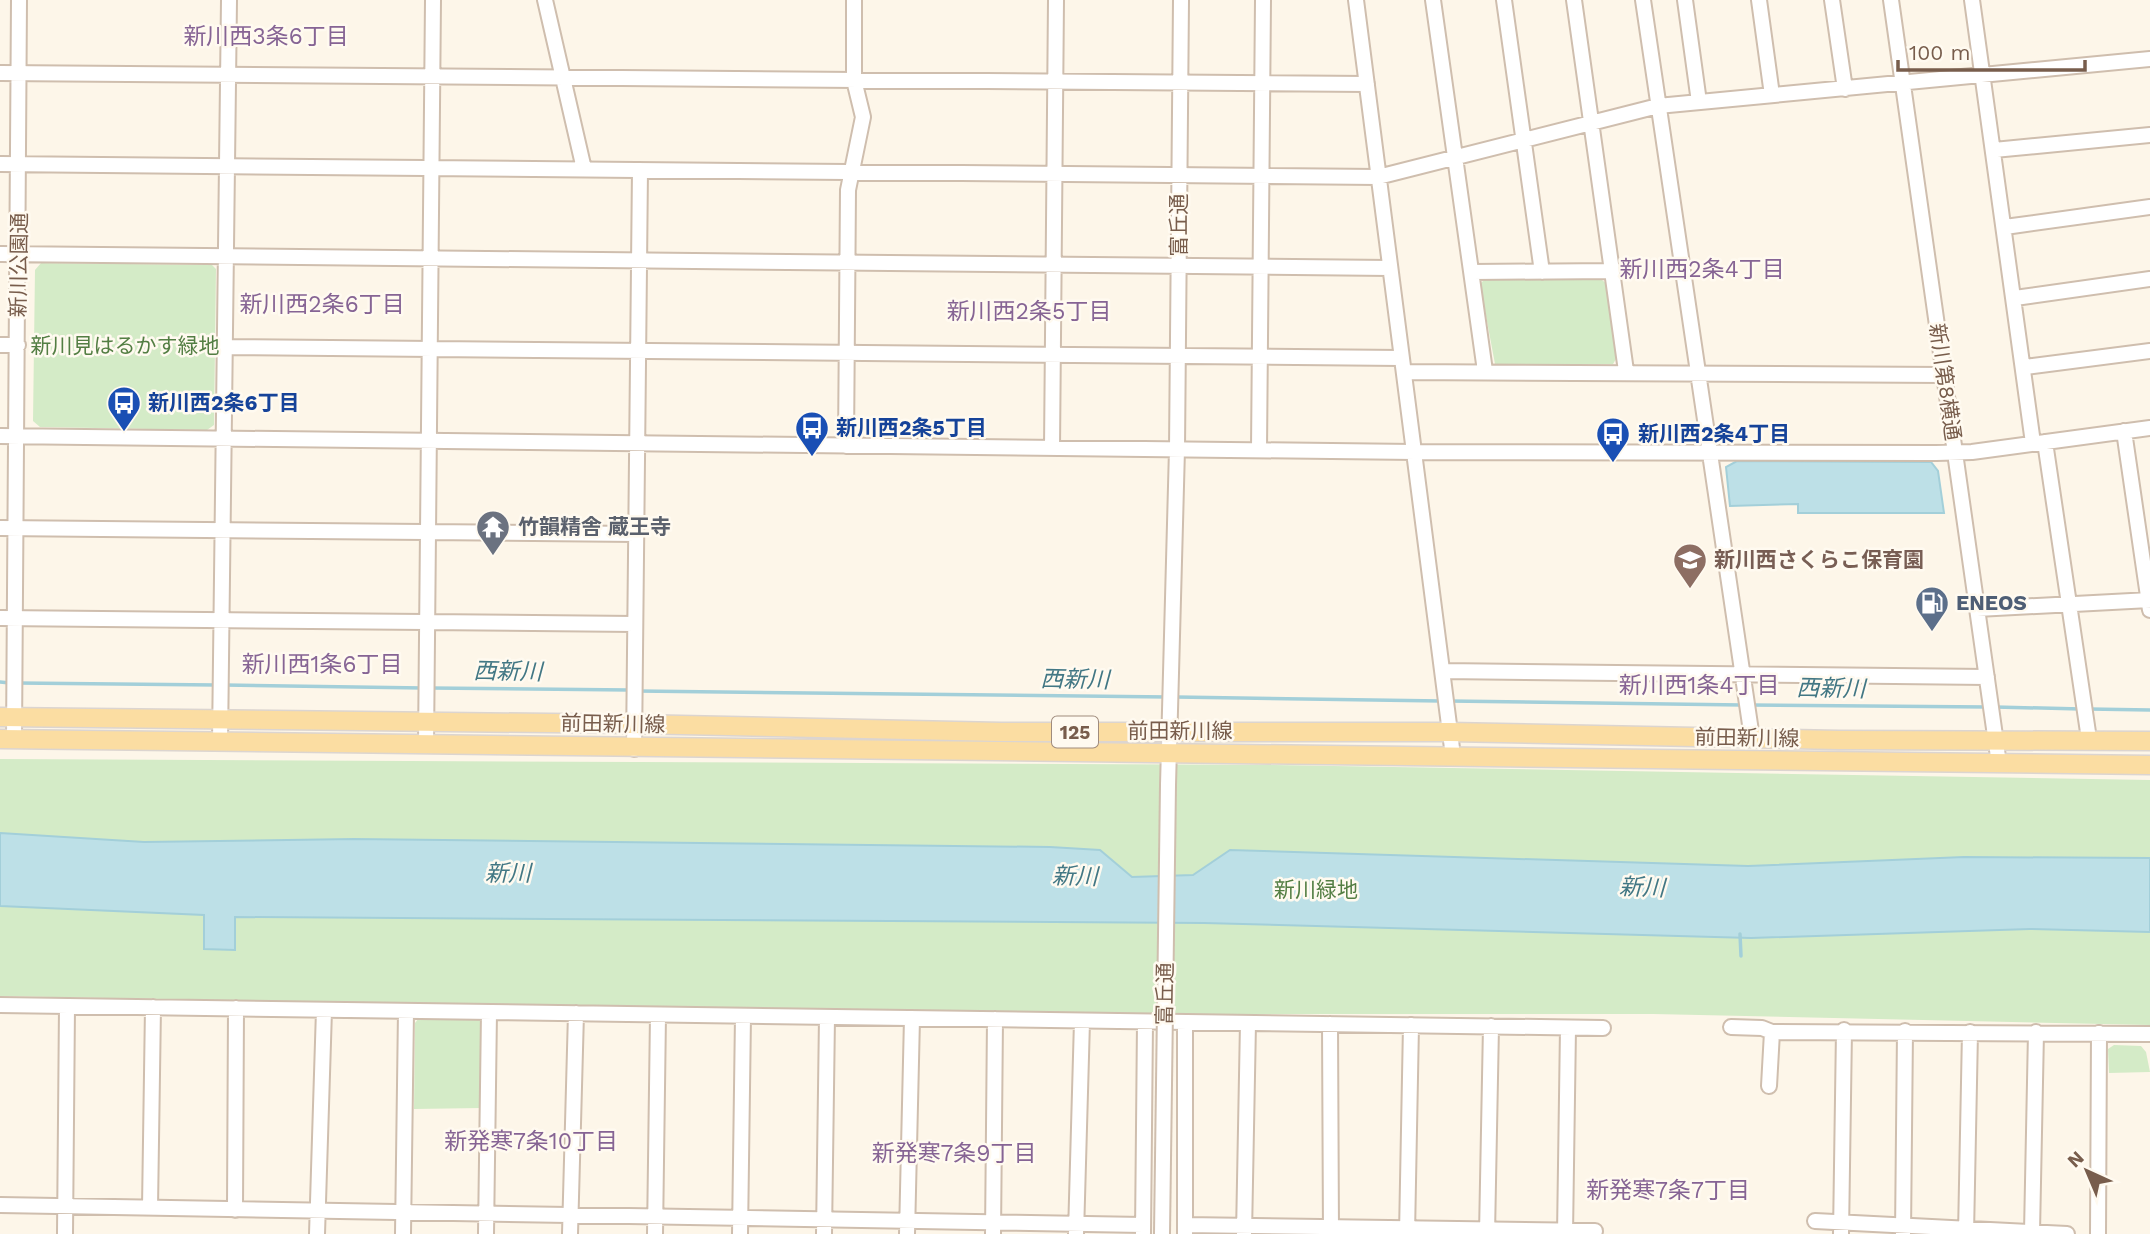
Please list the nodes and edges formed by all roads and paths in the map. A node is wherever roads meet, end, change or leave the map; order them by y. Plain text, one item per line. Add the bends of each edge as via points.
1 (19, 0) edge
2 (229, 0) edge
3 (433, 0) edge
4 (545, 0) edge
5 (854, 0) edge
6 (1056, 0) edge
7 (1181, 0) edge
8 (1263, 0) edge
9 (1356, 0) edge
10 (1433, 0) edge
11 (1504, 0) edge
12 (1574, 0) edge
13 (1643, 0) edge
14 (1685, 0) edge
15 (1759, 0) edge
16 (1832, 0) edge
17 (1891, 0) edge
18 (1972, 0) edge
19 (2150, 60) edge
20 (0, 72) edge
21 (19, 73) junction
22 (228, 74) junction
23 (1983, 74) junction
24 (432, 76) junction
25 (562, 77) junction
26 (855, 80) junction
27 (1056, 81) junction
28 (1181, 82) junction
29 (1262, 82) junction
30 (1367, 83) junction
31 (1903, 83) junction
32 (1845, 89) junction
33 (1772, 96) junction
34 (1699, 102) junction
35 (1658, 106) junction
36 (1590, 124) junction
37 (2150, 135) edge
38 (1523, 140) junction
39 (1994, 150) junction
40 (1454, 157) junction
41 (0, 164) edge
42 (20, 164) junction
43 (226, 165) junction
44 (432, 168) junction
45 (584, 169) junction
46 (640, 170) junction
47 (851, 172) junction
48 (1054, 174) junction
49 (1180, 175) junction
50 (1261, 176) junction
51 (1378, 177) junction
52 (2150, 207) edge
53 (2005, 227) junction
54 (0, 254) edge
55 (19, 254) junction
56 (226, 257) junction
57 (432, 259) junction
58 (640, 262) junction
59 (1054, 263) junction
60 (847, 264) junction
61 (1179, 264) junction
62 (1260, 265) junction
63 (1390, 268) junction
64 (1612, 271) junction
65 (1472, 272) junction
66 (1542, 272) junction
67 (2150, 279) edge
68 (2015, 298) junction
69 (0, 345) edge
70 (18, 345) junction
71 (226, 347) junction
72 (430, 349) junction
73 (639, 351) junction
74 (2150, 351) edge
75 (846, 354) junction
76 (1053, 354) junction
77 (1178, 355) junction
78 (1259, 356) junction
79 (1402, 365) junction
80 (2025, 367) junction
81 (1485, 371) junction
82 (1626, 371) junction
83 (1697, 371) junction
84 (1943, 375) junction
85 (2150, 428) edge
86 (2124, 431) junction
87 (0, 436) edge
88 (17, 436) junction
89 (223, 439) junction
90 (429, 441) junction
91 (2039, 442) junction
92 (638, 444) junction
93 (846, 446) junction
94 (1052, 448) junction
95 (1178, 449) junction
96 (1259, 450) junction
97 (1414, 452) junction
98 (1709, 453) junction
99 (1955, 453) junction
100 (0, 528) edge
101 (16, 528) junction
102 (223, 530) junction
103 (429, 532) junction
104 (636, 534) junction
105 (2068, 604) junction
106 (2150, 604) edge
107 (1977, 609) junction
108 (0, 618) edge
109 (16, 618) junction
110 (222, 620) junction
111 (428, 621) junction
112 (635, 624) junction
113 (1443, 676) junction
114 (1987, 677) junction
115 (1743, 681) junction
116 (7, 717) edge
117 (222, 719) junction
118 (427, 721) junction
119 (634, 724) junction
120 (1169, 731) junction
121 (1450, 732) junction
122 (1752, 738) junction
123 (7, 739) edge
124 (2089, 739) junction
125 (1996, 741) junction
126 (2150, 741) edge
127 (220, 742) junction
128 (426, 746) junction
129 (634, 749) junction
130 (1169, 753) junction
131 (1453, 756) junction
132 (1999, 765) junction
133 (2150, 765) edge
134 (0, 1005) edge
135 (67, 1006) junction
136 (153, 1007) junction
137 (236, 1008) junction
138 (324, 1010) junction
139 (406, 1011) junction
140 (489, 1012) junction
141 (576, 1013) junction
142 (658, 1015) junction
143 (743, 1016) junction
144 (827, 1017) junction
145 (912, 1018) junction
146 (995, 1019) junction
147 (1082, 1021) junction
148 (1144, 1022) junction
149 (1185, 1022) junction
150 (1248, 1023) junction
151 (1330, 1024) junction
152 (1411, 1025) junction
153 (1491, 1026) junction
154 (1602, 1027) dead end
155 (1731, 1027) dead end
156 (1568, 1028) junction
157 (1844, 1030) junction
158 (1905, 1031) junction
159 (1772, 1032) junction
160 (1970, 1032) junction
161 (2036, 1032) junction
162 (2099, 1033) junction
163 (2150, 1034) edge
164 (1769, 1086) dead end
165 (0, 1205) edge
166 (65, 1207) junction
167 (150, 1208) junction
168 (235, 1210) junction
169 (317, 1211) junction
170 (403, 1212) junction
171 (487, 1214) junction
172 (570, 1215) junction
173 (655, 1216) junction
174 (740, 1218) junction
175 (1815, 1221) dead end
176 (824, 1227) edge
177 (907, 1227) edge
178 (993, 1228) edge
179 (1841, 1228) edge
180 (1076, 1229) edge
181 (1143, 1230) edge
182 (1185, 1230) edge
183 (1244, 1230) edge
184 (1903, 1230) edge
185 (1331, 1231) edge
186 (1595, 1231) dead end
187 (1966, 1231) edge
188 (1407, 1232) edge
189 (1487, 1232) edge
190 (2032, 1232) edge
191 (1565, 1233) edge
192 (65, 1234) edge
193 (317, 1234) edge
194 (403, 1234) edge
195 (486, 1234) edge
196 (570, 1234) edge
197 (655, 1234) edge
198 (740, 1234) edge
199 (1162, 1234) edge
200 (2067, 1234) edge
201 (2098, 1234) edge

1 - 21 street, 新川公園通
2 - 22 street
3 - 24 street
4 - 25 street
5 - 26 street
6 - 27 street
7 - 28 street, 富丘通
8 - 29 street
9 - 30 street
10 - 40 street
11 - 38 street
12 - 36 street
13 - 35 street
14 - 34 street
15 - 33 street
16 - 32 street
17 - 31 street, 新川第8横通
18 - 23 street
19 - 23 street
20 - 21 street
21 - 22 street
21 - 42 street, 新川公園通
22 - 24 street
22 - 43 street
23 - 31 street
23 - 39 street
24 - 25 street
24 - 44 street
25 - 26 street
25 - 45 street
26 - 27 street
26 - 47 street via 863,117
27 - 28 street
27 - 48 street
28 - 29 street
28 - 49 street, 富丘通
29 - 30 street
29 - 50 street
30 - 51 street
31 - 32 street
31 - 84 street, 新川第8横通
32 - 33 street
33 - 34 street
34 - 35 street
35 - 36 street
35 - 83 street
36 - 38 street
36 - 64 street
37 - 39 street
38 - 40 street
38 - 66 street
39 - 53 street
40 - 51 street
40 - 65 street
41 - 42 street
42 - 43 street
42 - 55 street, 新川公園通
43 - 44 street
43 - 56 street
44 - 45 street
44 - 57 street
45 - 46 street
46 - 47 street
46 - 58 street
47 - 48 street
47 - 60 street
48 - 49 street
48 - 59 street
49 - 50 street
49 - 61 street, 富丘通
50 - 51 street
50 - 62 street
51 - 63 street
52 - 53 street
53 - 68 street
54 - 55 street
55 - 56 street
55 - 70 street, 新川公園通
56 - 57 street
56 - 71 street
57 - 58 street
57 - 72 street
58 - 60 street
58 - 73 street
59 - 60 street
59 - 61 street
59 - 76 street
60 - 75 street
61 - 62 street
61 - 77 street, 富丘通
62 - 63 street
62 - 78 street
63 - 79 street
64 - 66 street
64 - 82 street
65 - 66 street
65 - 81 street
67 - 68 street
68 - 80 street
69 - 70 street
70 - 88 street, 新川公園通
71 - 72 street
71 - 89 street
72 - 73 street
72 - 90 street
73 - 75 street
73 - 92 street
74 - 80 street
75 - 76 street
75 - 93 street
76 - 77 street
76 - 94 street
77 - 78 street
77 - 95 street, 富丘通
78 - 79 street
78 - 96 street
79 - 81 street
79 - 97 street
80 - 91 street
81 - 82 street
82 - 83 street
83 - 84 street
83 - 98 street
84 - 99 street, 新川第8横通
85 - 86 street
86 - 91 street
86 - 106 street
87 - 88 street
88 - 89 street
88 - 101 street, 新川公園通
89 - 90 street
89 - 102 street
90 - 92 street
90 - 103 street
91 - 99 street
91 - 105 street
92 - 93 street
92 - 104 street
93 - 94 street
94 - 95 street
95 - 96 street
95 - 120 street, 富丘通
96 - 97 street
97 - 98 street
97 - 113 street
98 - 99 street
98 - 115 street
99 - 107 street, 新川第8横通
100 - 101 street
101 - 102 street
101 - 109 street, 新川公園通
102 - 103 street
102 - 110 street
103 - 104 street
103 - 111 street
104 - 112 street
105 - 106 street
105 - 107 street
105 - 124 street
107 - 114 street, 新川第8横通
108 - 109 street
109 - 110 street
109 - 116 street, 新川公園通 via 15,689
110 - 111 street
110 - 117 street
111 - 112 street
111 - 118 street
112 - 119 street
113 - 115 street
113 - 121 street
114 - 115 street
114 - 125 street, 新川第8横通
115 - 122 street
116 - 117 main road, 前田新川線 / 125
116 - 123 street, 新川公園通
117 - 118 main road, 前田新川線 / 125
117 - 127 street
118 - 119 main road, 前田新川線 / 125
118 - 128 street
119 - 120 main road, 前田新川線 / 125
119 - 129 street
120 - 121 main road, 前田新川線 / 125
120 - 130 street, 富丘通
121 - 122 main road, 前田新川線 / 125
121 - 131 street
122 - 125 main road, 前田新川線 / 125
123 - 127 main road, 前田新川線 / 125
124 - 125 main road, 前田新川線 / 125
124 - 126 main road, 前田新川線 / 125
125 - 132 street, 新川第8横通
127 - 128 main road, 前田新川線 / 125
128 - 129 main road, 前田新川線 / 125
129 - 130 main road, 前田新川線 / 125
130 - 131 main road, 前田新川線 / 125
130 - 199 street, 富丘通, bridge
131 - 132 main road, 前田新川線 / 125
132 - 133 main road, 前田新川線 / 125
134 - 135 street
135 - 136 street
135 - 166 street
136 - 137 street
136 - 167 street
137 - 138 street
137 - 168 street
138 - 139 street
138 - 169 street
139 - 140 street
139 - 170 street
140 - 141 street
140 - 171 street
141 - 142 street
141 - 172 street
142 - 143 street
142 - 173 street
143 - 144 street
143 - 174 street
144 - 145 street
144 - 176 street
145 - 146 street
145 - 177 street
146 - 147 street
146 - 178 street
147 - 148 street
147 - 180 street
148 - 149 street
148 - 181 street
149 - 150 street
149 - 182 street
150 - 151 street
150 - 183 street
151 - 152 street
151 - 185 street
152 - 153 street
152 - 188 street
153 - 156 street
153 - 189 street
154 - 156 street
155 - 159 street
156 - 191 street
157 - 158 street
157 - 159 street
157 - 179 street
158 - 160 street
158 - 184 street
159 - 164 street
160 - 161 street
160 - 187 street
161 - 162 street
161 - 190 street
162 - 163 street
162 - 201 street
165 - 166 street
166 - 167 street
166 - 192 street
167 - 168 street
168 - 169 street
169 - 170 street
169 - 193 street
170 - 171 street
170 - 194 street
171 - 172 street
171 - 195 street
172 - 173 street
172 - 196 street
173 - 174 street
173 - 197 street
174 - 176 street
174 - 198 street
175 - 179 street
176 - 177 street
177 - 178 street
178 - 180 street
179 - 184 street
180 - 181 street
182 - 183 street
183 - 185 street
184 - 187 street
185 - 188 street
186 - 191 street
187 - 190 street
188 - 189 street
189 - 191 street
190 - 200 street

